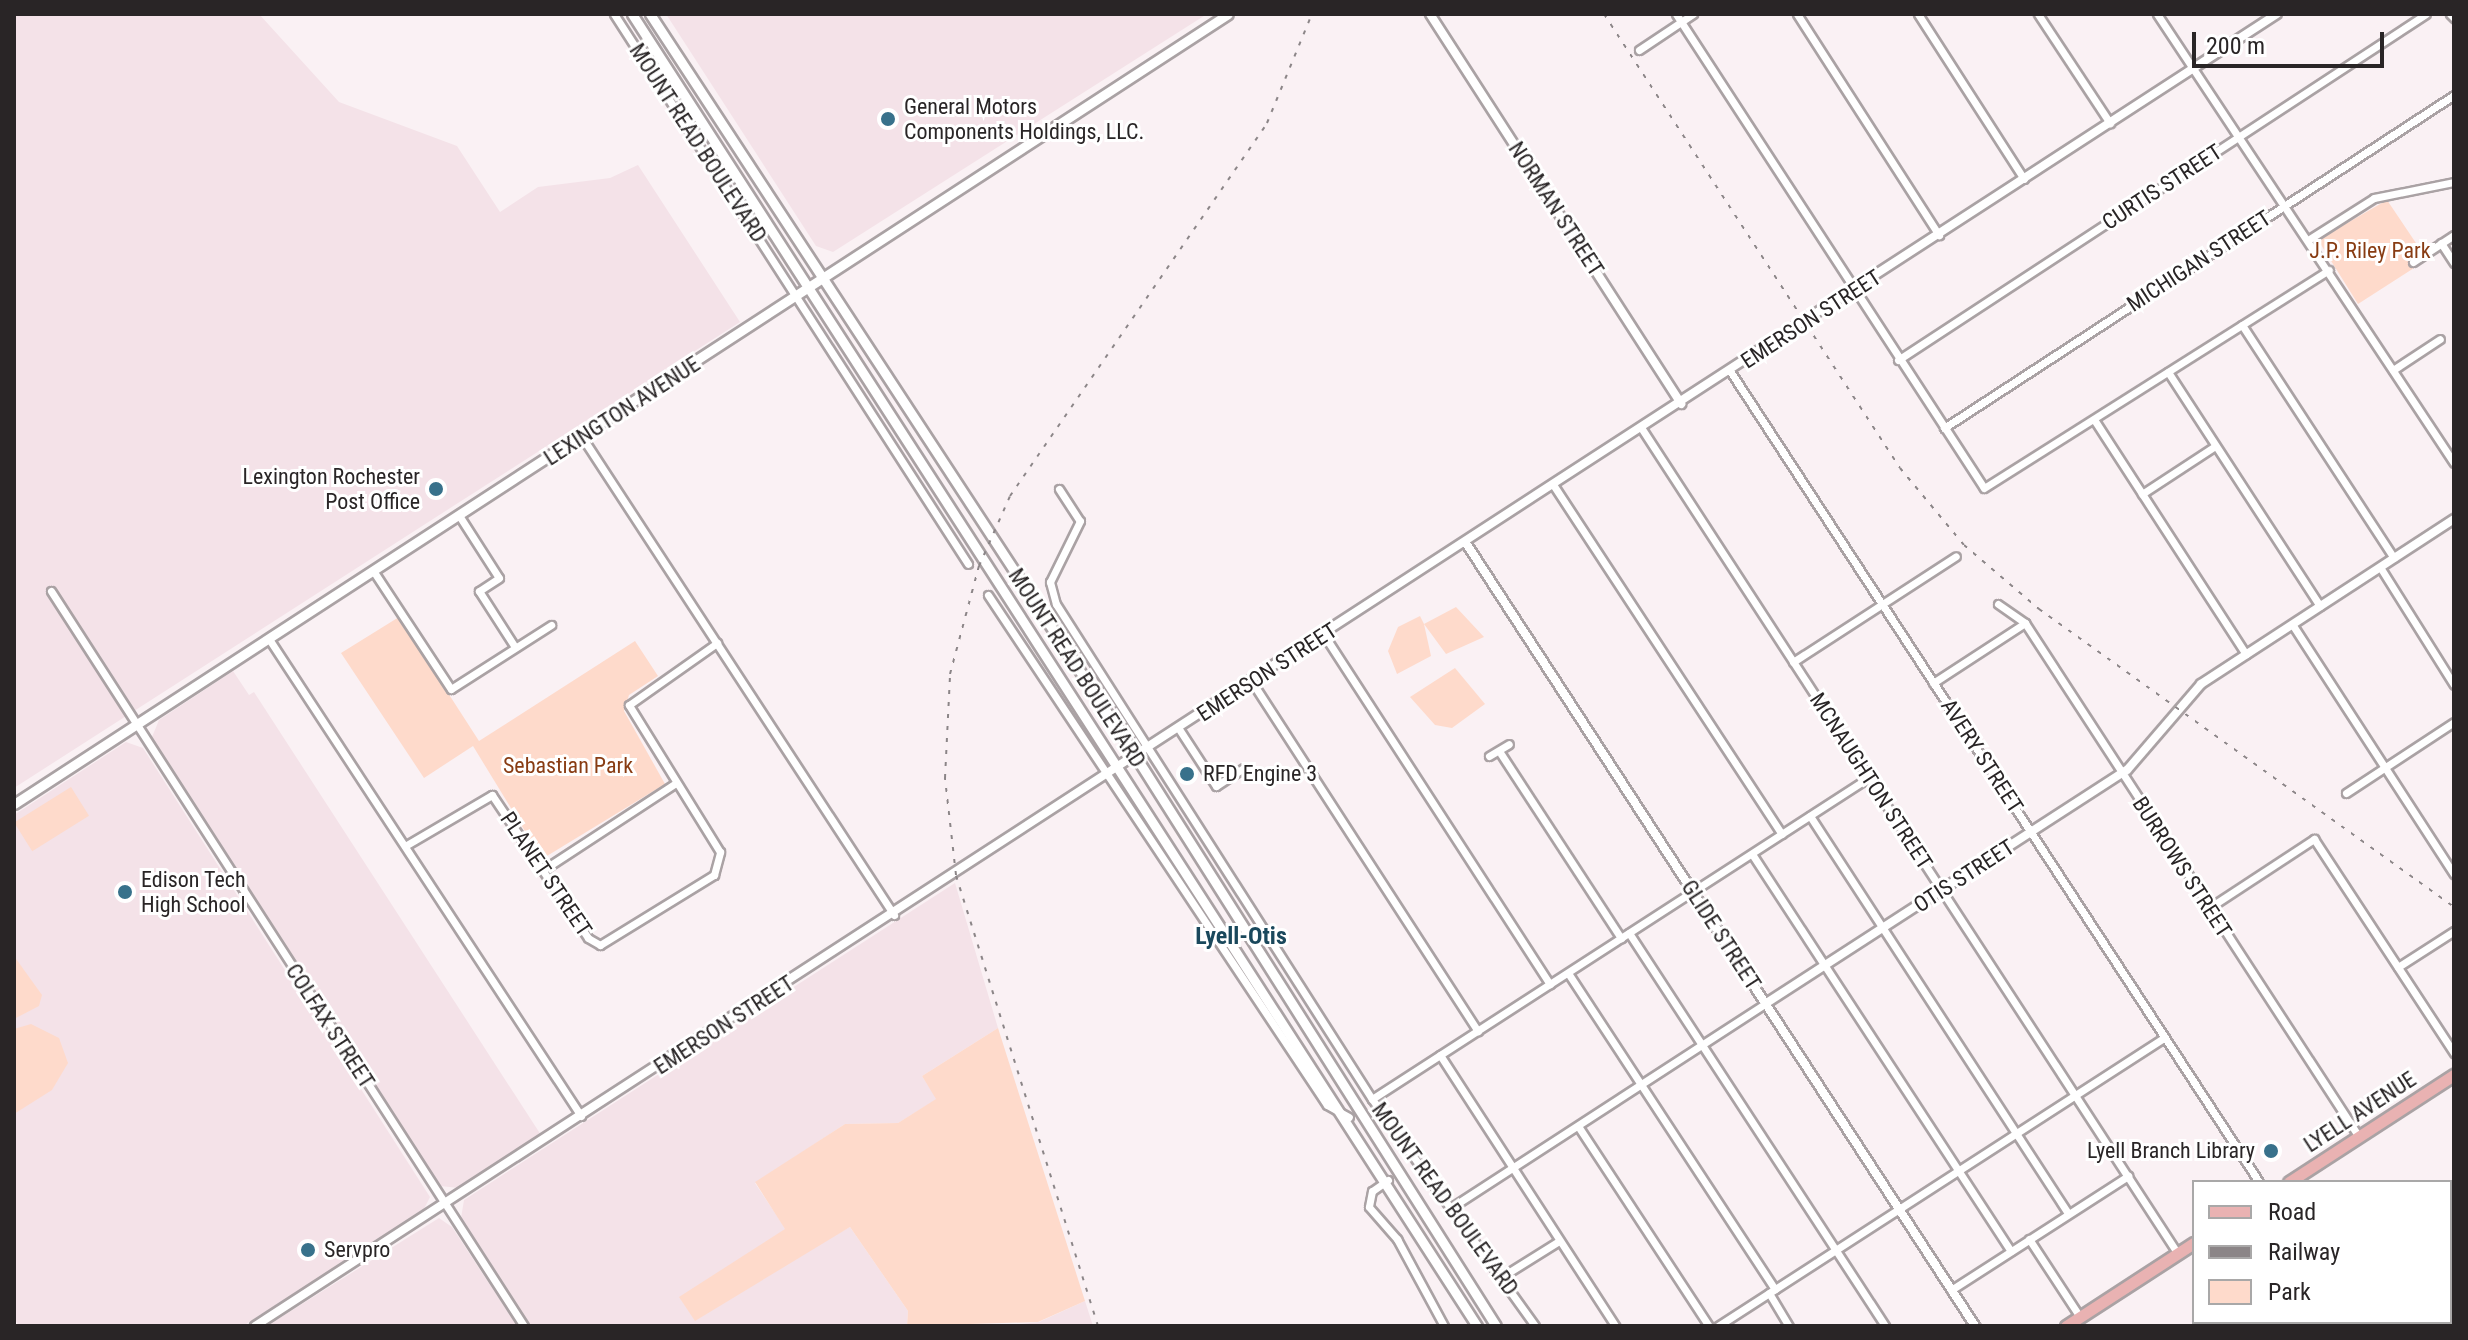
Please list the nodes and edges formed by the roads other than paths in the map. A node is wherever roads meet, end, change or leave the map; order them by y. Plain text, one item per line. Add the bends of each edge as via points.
1 (614, 14) edge
2 (632, 14) edge
3 (650, 14) edge
4 (1228, 14) edge
5 (1430, 14) edge
6 (1676, 14) edge
7 (1693, 14) edge
8 (1797, 14) edge
9 (1918, 14) edge
10 (2038, 14) edge
11 (2157, 14) edge
12 (2277, 14) edge
13 (2426, 14) edge
14 (1681, 22) junction
15 (1639, 50) dead end
16 (2194, 68) junction
17 (2454, 95) edge
18 (2110, 123) junction
19 (2240, 136) junction
20 (2024, 179) junction
21 (2454, 182) edge
22 (2284, 205) junction
23 (1939, 235) junction
24 (2454, 235) edge
25 (2308, 240) junction
26 (2441, 243) junction
27 (2413, 262) dead end
28 (2454, 263) edge
29 (2329, 270) junction
30 (821, 280) junction
31 (808, 289) junction
32 (1854, 291) junction
33 (797, 296) junction
34 (2242, 325) junction
35 (2440, 339) dead end
36 (832, 354) junction
37 (854, 359) junction
38 (1898, 360) junction
39 (2393, 370) junction
40 (1730, 371) junction
41 (2168, 372) junction
42 (1681, 404) junction
43 (2095, 421) junction
44 (1944, 428) junction
45 (1642, 429) junction
46 (582, 437) junction
47 (2215, 446) junction
48 (2454, 463) edge
49 (1554, 486) junction
50 (1059, 489) dead end
51 (2142, 494) junction
52 (460, 517) junction
53 (2454, 519) edge
54 (1466, 543) junction
55 (1956, 556) dead end
56 (2394, 558) junction
57 (968, 564) dead end
58 (2380, 567) junction
59 (374, 572) junction
60 (51, 591) dead end
61 (988, 595) dead end
62 (1882, 604) junction
63 (1998, 604) dead end
64 (2320, 606) junction
65 (2025, 623) junction
66 (2292, 624) junction
67 (551, 625) dead end
68 (1324, 635) junction
69 (269, 639) junction
70 (717, 643) junction
71 (515, 647) junction
72 (2246, 654) junction
73 (1793, 662) junction
74 (1252, 682) junction
75 (1933, 683) junction
76 (2454, 685) edge
77 (2454, 722) edge
78 (136, 726) junction
79 (1179, 729) junction
80 (1509, 744) dead end
81 (1146, 751) junction
82 (1501, 754) junction
83 (1489, 756) dead end
84 (1136, 757) junction
85 (1121, 767) junction
86 (2386, 767) junction
87 (1244, 768) dead end
88 (1110, 773) junction
89 (2121, 774) junction
90 (1868, 778) junction
91 (676, 783) junction
92 (2346, 793) dead end
93 (14, 804) edge
94 (1810, 816) junction
95 (2032, 832) junction
96 (1782, 834) junction
97 (405, 846) junction
98 (1752, 854) junction
99 (543, 870) junction
100 (2454, 874) edge
101 (1942, 890) junction
102 (1693, 891) junction
103 (2209, 908) junction
104 (894, 915) junction
105 (1882, 928) junction
106 (2454, 931) edge
107 (1629, 933) junction
108 (1621, 938) junction
109 (1825, 966) junction
110 (2398, 967) junction
111 (1568, 973) junction
112 (1550, 984) junction
113 (1765, 1004) junction
114 (1478, 1031) junction
115 (2165, 1037) junction
116 (1702, 1045) junction
117 (2454, 1053) edge
118 (1440, 1055) junction
119 (2454, 1075) edge
120 (1640, 1085) junction
121 (2075, 1095) junction
122 (1372, 1099) junction
123 (581, 1116) junction
124 (1349, 1117) junction
125 (1578, 1126) junction
126 (2016, 1134) junction
127 (2359, 1137) junction
128 (1387, 1148) junction
129 (1512, 1168) junction
130 (1958, 1171) junction
131 (2128, 1176) junction
132 (1388, 1180) junction
133 (2258, 1180) edge
134 (2292, 1180) edge
135 (1417, 1195) junction
136 (445, 1205) junction
137 (1452, 1207) junction
138 (1899, 1209) junction
139 (2068, 1214) junction
140 (2029, 1239) junction
141 (1559, 1241) junction
142 (2192, 1244) edge
143 (1836, 1250) junction
144 (2011, 1251) junction
145 (2178, 1254) junction
146 (1503, 1276) junction
147 (1951, 1290) junction
148 (1772, 1291) junction
149 (2080, 1317) junction
150 (255, 1326) edge
151 (524, 1326) edge
152 (1444, 1326) edge
153 (1477, 1326) edge
154 (1496, 1326) edge
155 (1535, 1326) edge
156 (1615, 1326) edge
157 (1709, 1326) edge
158 (1718, 1326) edge
159 (1789, 1326) edge
160 (1885, 1326) edge
161 (1975, 1326) edge
162 (2066, 1326) edge

1 - 33 street, MOUNT READ BOULEVARD
2 - 31 main road, MOUNT READ BOULEVARD
3 - 30 main road, MOUNT READ BOULEVARD
4 - 30 main road, LEXINGTON AVENUE
5 - 42 street, NORMAN STREET
6 - 14 street
7 - 14 street
8 - 23 street
9 - 20 street
10 - 18 street
11 - 16 street
12 - 16 street, EMERSON STREET
13 - 19 street, CURTIS STREET
14 - 15 street
14 - 32 street
16 - 18 street, EMERSON STREET
16 - 19 street
17 - 22 street, MICHIGAN STREET
18 - 20 street, EMERSON STREET
19 - 22 street
19 - 38 street, CURTIS STREET
20 - 23 street, EMERSON STREET
21 - 25 street via 2374,198
22 - 25 street
22 - 44 street, MICHIGAN STREET
23 - 32 street, EMERSON STREET
24 - 26 street
25 - 29 street
26 - 27 street
26 - 28 street
29 - 34 street
29 - 39 street
30 - 31 main road, LEXINGTON AVENUE
30 - 84 main road, MOUNT READ BOULEVARD
31 - 33 main road, LEXINGTON AVENUE
31 - 37 main road, MOUNT READ BOULEVARD
32 - 38 street
32 - 40 street, EMERSON STREET
33 - 36 street, MOUNT READ BOULEVARD
33 - 46 main road, LEXINGTON AVENUE
34 - 41 street
34 - 56 street
35 - 39 street
36 - 37 street
36 - 57 street, MOUNT READ BOULEVARD
37 - 85 main road, MOUNT READ BOULEVARD
38 - 44 street
39 - 48 street
40 - 42 street, EMERSON STREET
40 - 62 street, AVERY STREET
41 - 43 street
41 - 47 street
42 - 45 street, EMERSON STREET
43 - 44 street via 1984,488
43 - 51 street
45 - 49 street, EMERSON STREET
45 - 73 street, MCNAUGHTON STREET
46 - 52 main road, LEXINGTON AVENUE
46 - 70 street
47 - 51 street
47 - 64 street
49 - 54 street, EMERSON STREET
49 - 96 street
50 - 81 street, MOUNT READ BOULEVARD via 1080,521 1050,582 1051,596
51 - 72 street
52 - 59 main road, LEXINGTON AVENUE
52 - 71 street via 499,578 479,591
53 - 56 street, OTIS STREET
54 - 68 street, EMERSON STREET
54 - 102 street, GLIDE STREET
55 - 62 street
56 - 58 street, OTIS STREET
58 - 64 street, OTIS STREET
58 - 76 street
59 - 69 main road, LEXINGTON AVENUE
59 - 71 street via 451,689
60 - 78 street, COLFAX STREET
61 - 88 street, MOUNT READ BOULEVARD
62 - 73 street
62 - 75 street, AVERY STREET
63 - 65 street, BURROWS STREET
64 - 66 street, OTIS STREET
65 - 75 street
65 - 89 street, BURROWS STREET
66 - 72 street, OTIS STREET
66 - 86 street
67 - 71 street
68 - 74 street, EMERSON STREET
68 - 112 street
69 - 78 main road, LEXINGTON AVENUE
69 - 97 street
70 - 91 street, PLANET STREET via 629,702
70 - 104 street
72 - 89 street, OTIS STREET via 2198,686
73 - 90 street, MCNAUGHTON STREET
74 - 79 street, EMERSON STREET
74 - 114 street
75 - 95 street, AVERY STREET
77 - 86 street
78 - 93 main road, LEXINGTON AVENUE
78 - 136 street, COLFAX STREET
79 - 81 street, EMERSON STREET
79 - 87 street via 1216,786
80 - 82 street
81 - 84 street, EMERSON STREET
81 - 122 street, MOUNT READ BOULEVARD
82 - 83 street
82 - 108 street
84 - 85 street, EMERSON STREET
84 - 128 main road, MOUNT READ BOULEVARD
85 - 88 street, EMERSON STREET
85 - 124 main road, MOUNT READ BOULEVARD
86 - 92 street
86 - 100 street
88 - 104 street, EMERSON STREET
88 - 124 street, MOUNT READ BOULEVARD via 1327,1105
89 - 95 street, OTIS STREET
89 - 103 street, BURROWS STREET
90 - 94 street
90 - 101 street, MCNAUGHTON STREET
91 - 99 street
91 - 99 street, PLANET STREET via 722,857 714,875 600,945
94 - 96 street
94 - 105 street
95 - 101 street, OTIS STREET
95 - 115 street, AVERY STREET
96 - 98 street
97 - 99 street, PLANET STREET via 492,795
97 - 123 street
98 - 102 street
98 - 109 street
101 - 105 street, OTIS STREET
101 - 121 street, MCNAUGHTON STREET
102 - 107 street
102 - 113 street, GLIDE STREET
103 - 110 street via 2314,839
103 - 127 street, BURROWS STREET
104 - 123 street, EMERSON STREET
105 - 109 street, OTIS STREET
105 - 126 street
106 - 110 street
107 - 108 street
107 - 116 street
108 - 111 street
109 - 113 street, OTIS STREET
109 - 130 street
110 - 117 street
111 - 112 street
111 - 120 street
112 - 114 street
113 - 116 street, OTIS STREET
113 - 138 street, GLIDE STREET
114 - 118 street
115 - 121 street
115 - 133 street, AVERY STREET
116 - 120 street, OTIS STREET
116 - 143 street
118 - 122 street
118 - 129 street
119 - 127 main road, LYELL AVENUE
120 - 125 street, OTIS STREET
120 - 148 street
121 - 126 street
121 - 131 street, MCNAUGHTON STREET
122 - 137 street, MOUNT READ BOULEVARD
123 - 136 street, EMERSON STREET
124 - 132 main road, MOUNT READ BOULEVARD
125 - 129 street, OTIS STREET
125 - 157 street
126 - 130 street
126 - 139 street
127 - 134 main road, LYELL AVENUE
128 - 132 main road
128 - 135 main road, MOUNT READ BOULEVARD
129 - 137 street, OTIS STREET
129 - 141 street
130 - 138 street
130 - 144 street
131 - 139 street
131 - 145 street, MCNAUGHTON STREET
132 - 135 main road
132 - 152 street via 1372,1191 1369,1207 1397,1239
132 - 153 main road, MOUNT READ BOULEVARD
135 - 154 main road, MOUNT READ BOULEVARD
136 - 150 street, EMERSON STREET
136 - 151 street, COLFAX STREET
137 - 146 street, MOUNT READ BOULEVARD
138 - 143 street
138 - 147 street, GLIDE STREET
139 - 140 street
140 - 144 street
140 - 149 street
141 - 146 street
141 - 156 street
142 - 145 main road
143 - 148 street
143 - 160 street
144 - 147 street
145 - 149 main road
146 - 155 street, MOUNT READ BOULEVARD
147 - 161 street, GLIDE STREET
148 - 158 street
148 - 159 street
149 - 162 main road

